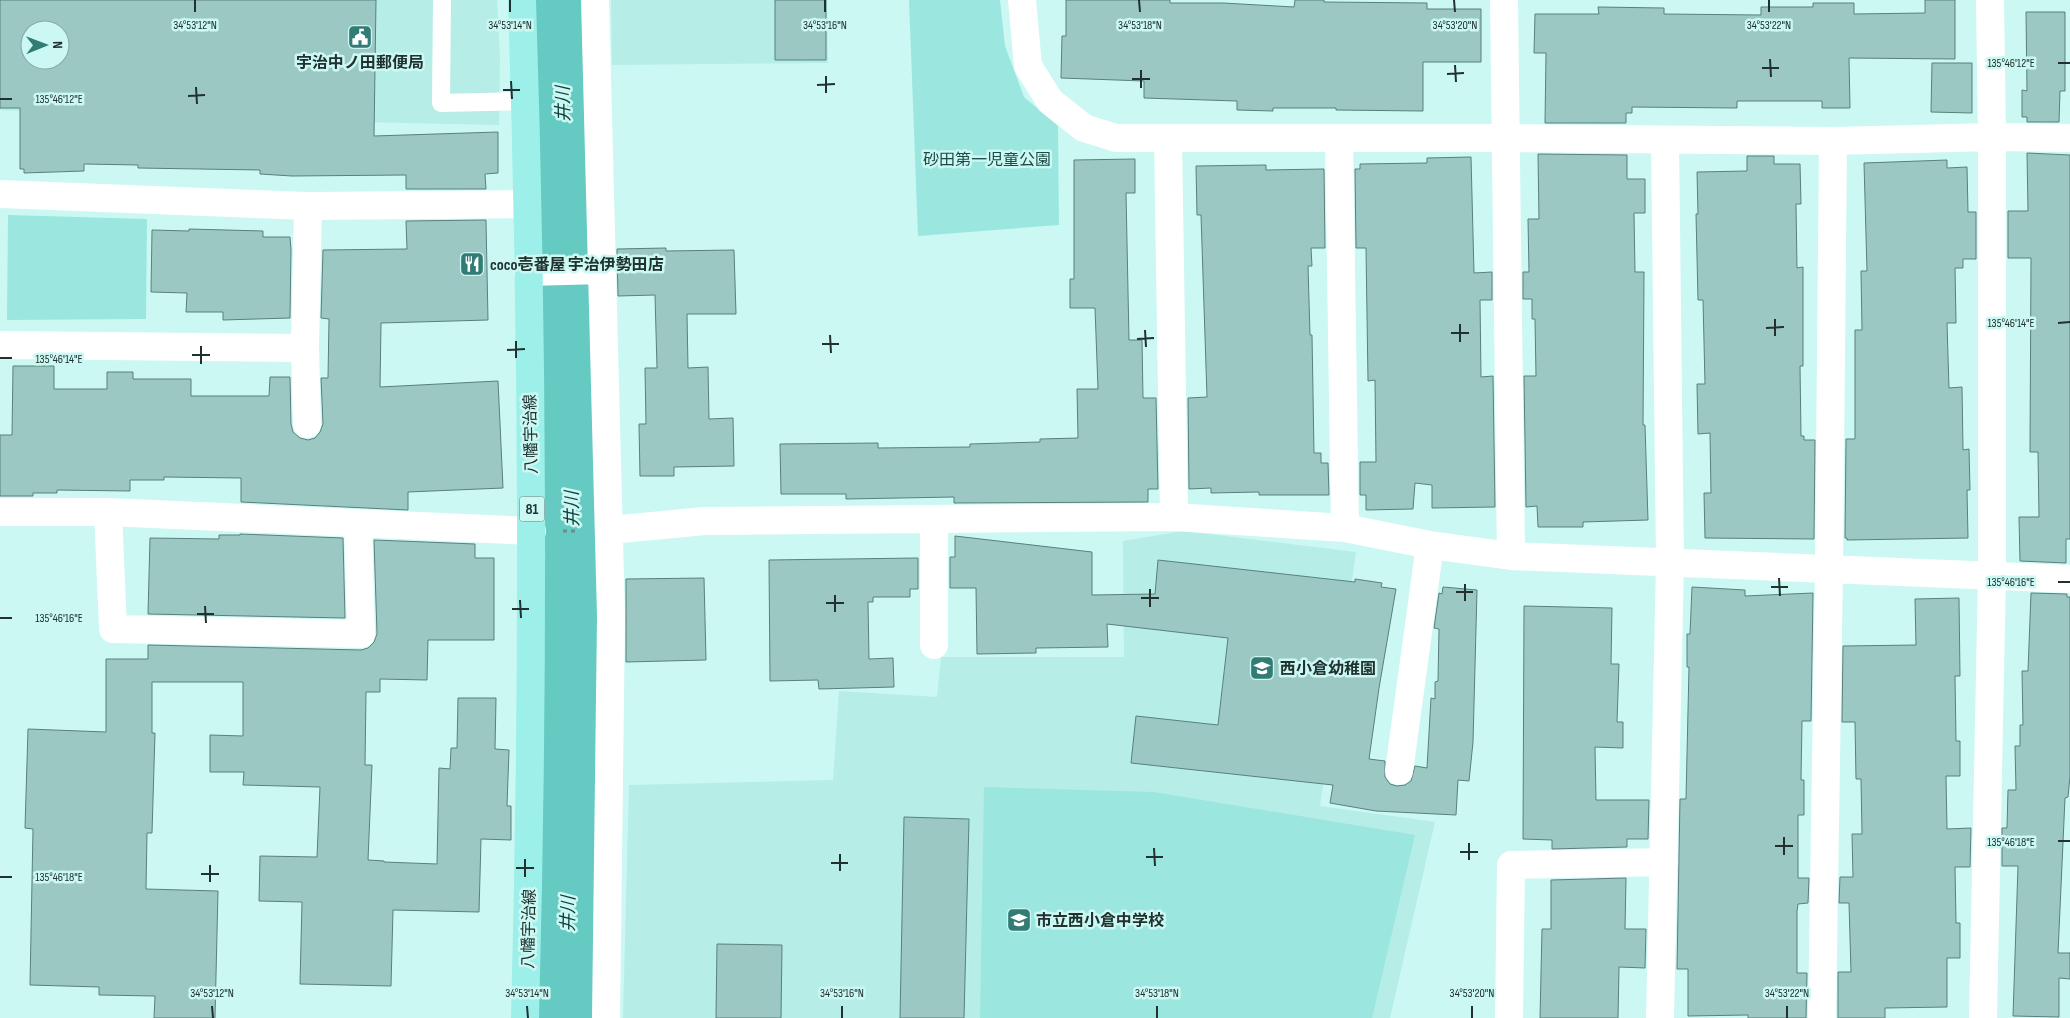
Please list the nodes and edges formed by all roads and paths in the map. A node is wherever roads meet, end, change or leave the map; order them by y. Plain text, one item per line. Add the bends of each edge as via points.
1 (442, 0) edge
2 (522, 0) edge
3 (595, 0) edge
4 (1022, 0) edge
5 (1504, 0) edge
6 (1990, 0) edge
7 (526, 101) junction
8 (1992, 137) junction
9 (1507, 138) junction
10 (2070, 138) edge
11 (1168, 139) junction
12 (1339, 139) junction
13 (1665, 140) junction
14 (1833, 141) junction
15 (0, 194) edge
16 (527, 204) junction
17 (308, 206) junction
18 (598, 270) junction
19 (536, 271) junction
20 (0, 346) edge
21 (305, 348) junction
22 (307, 424) dead end
23 (0, 512) edge
24 (108, 512) junction
25 (1174, 517) junction
26 (934, 520) junction
27 (358, 523) junction
28 (1345, 528) junction
29 (610, 530) junction
30 (532, 532) junction
31 (1430, 545) junction
32 (1511, 556) junction
33 (1670, 563) junction
34 (1829, 569) junction
35 (1992, 576) junction
36 (2070, 579) edge
37 (934, 646) dead end
38 (1399, 771) dead end
39 (1664, 862) junction
40 (525, 1018) edge
41 (606, 1018) edge
42 (1509, 1018) edge
43 (1660, 1018) edge
44 (1822, 1018) edge
45 (1983, 1018) edge

1 - 7 lane via 441,102
2 - 7 main road, 八幡宇治線 / 81
3 - 18 street
4 - 11 street via 1028,66 1050,101 1084,128 1116,138
5 - 9 street
6 - 8 street
7 - 16 main road, 八幡宇治線 / 81
8 - 10 street
8 - 14 street
8 - 35 street
9 - 12 street
9 - 13 street
9 - 32 street
11 - 12 street
11 - 25 street
12 - 28 street
13 - 14 street
13 - 33 street
14 - 34 street
15 - 17 street
16 - 17 street
16 - 19 main road, 八幡宇治線 / 81
17 - 21 street
18 - 19 street
18 - 29 street
19 - 30 main road, 八幡宇治線 / 81
20 - 21 street
21 - 22 street
23 - 24 street
24 - 27 street
24 - 27 street via 113,629 361,634
25 - 26 street
25 - 28 street
26 - 29 street via 705,521
26 - 37 street
27 - 30 street
28 - 31 street
29 - 41 street
30 - 40 main road, 八幡宇治線 / 81
31 - 32 street
31 - 38 street
32 - 33 street
33 - 34 street
33 - 39 street
34 - 35 street
34 - 44 street
35 - 36 street
35 - 45 street
39 - 42 street via 1511,865
39 - 43 street

